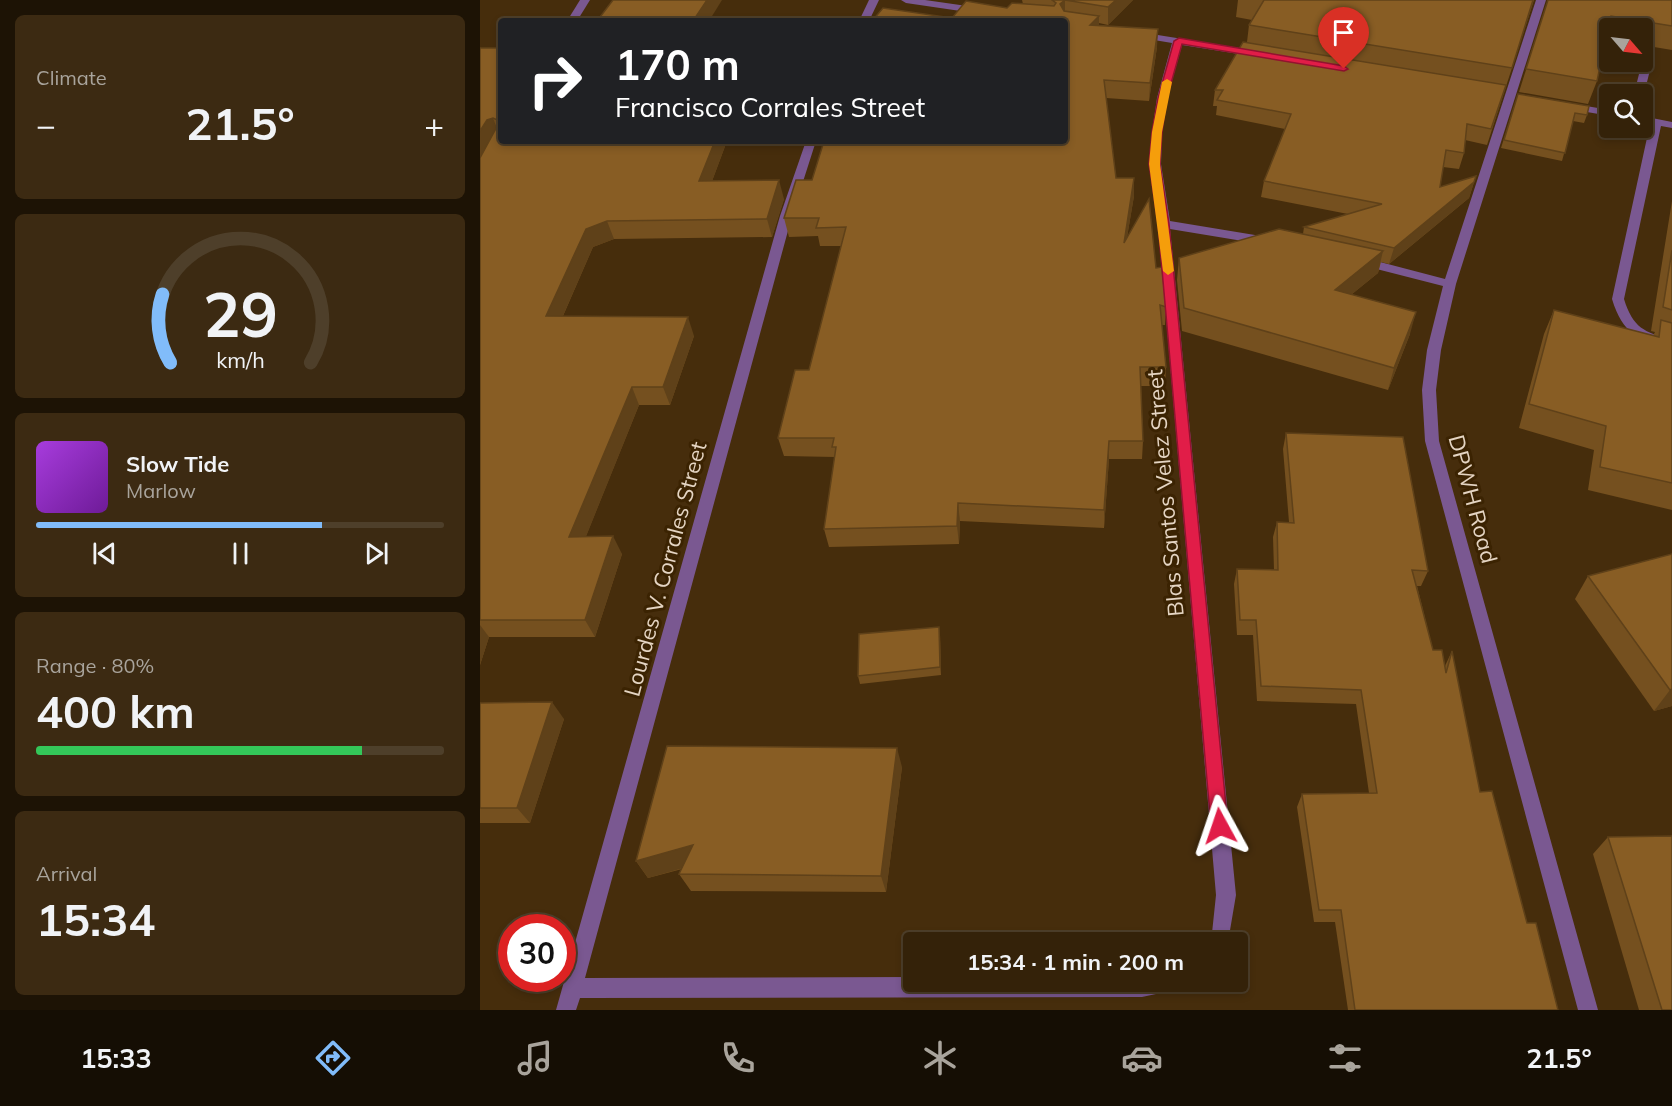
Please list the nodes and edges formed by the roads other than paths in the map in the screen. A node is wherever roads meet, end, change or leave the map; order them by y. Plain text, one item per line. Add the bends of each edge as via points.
1 (585, 0) edge
2 (874, 0) edge
3 (906, 0) edge
4 (1541, 0) edge
5 (995, 13) edge
6 (574, 18) edge
7 (865, 18) edge
8 (1133, 34) edge
9 (1179, 41) junction
10 (1273, 57) edge
11 (1552, 103) edge
12 (1599, 111) edge
13 (1653, 121) edge
14 (1656, 122) junction
15 (1672, 125) edge
16 (810, 144) edge
17 (1164, 224) junction
18 (1278, 243) edge
19 (1347, 258) edge
20 (1450, 284) junction
21 (1672, 344) edge
22 (1221, 932) edge
23 (576, 974) edge
24 (903, 987) edge
25 (576, 988) edge
26 (571, 992) edge
27 (566, 1010) edge
28 (1588, 1010) edge

1 - 6 street
2 - 7 street
3 - 5 street
4 - 20 street, DPWH Road
8 - 9 street
9 - 10 street
9 - 17 street, Blas Santos Velez Street via 1162,98 1157,132 1155,164
11 - 12 street
13 - 14 street
14 - 15 street
14 - 21 street via 1618,299 1623,319 1631,328
16 - 23 street, Lourdes V. Corrales Street via 783,227
17 - 18 street
17 - 22 street, Blas Santos Velez Street via 1226,895
19 - 20 street
20 - 28 street, DPWH Road via 1429,390 1432,441
24 - 25 street
26 - 27 street, Lourdes V. Corrales Street

